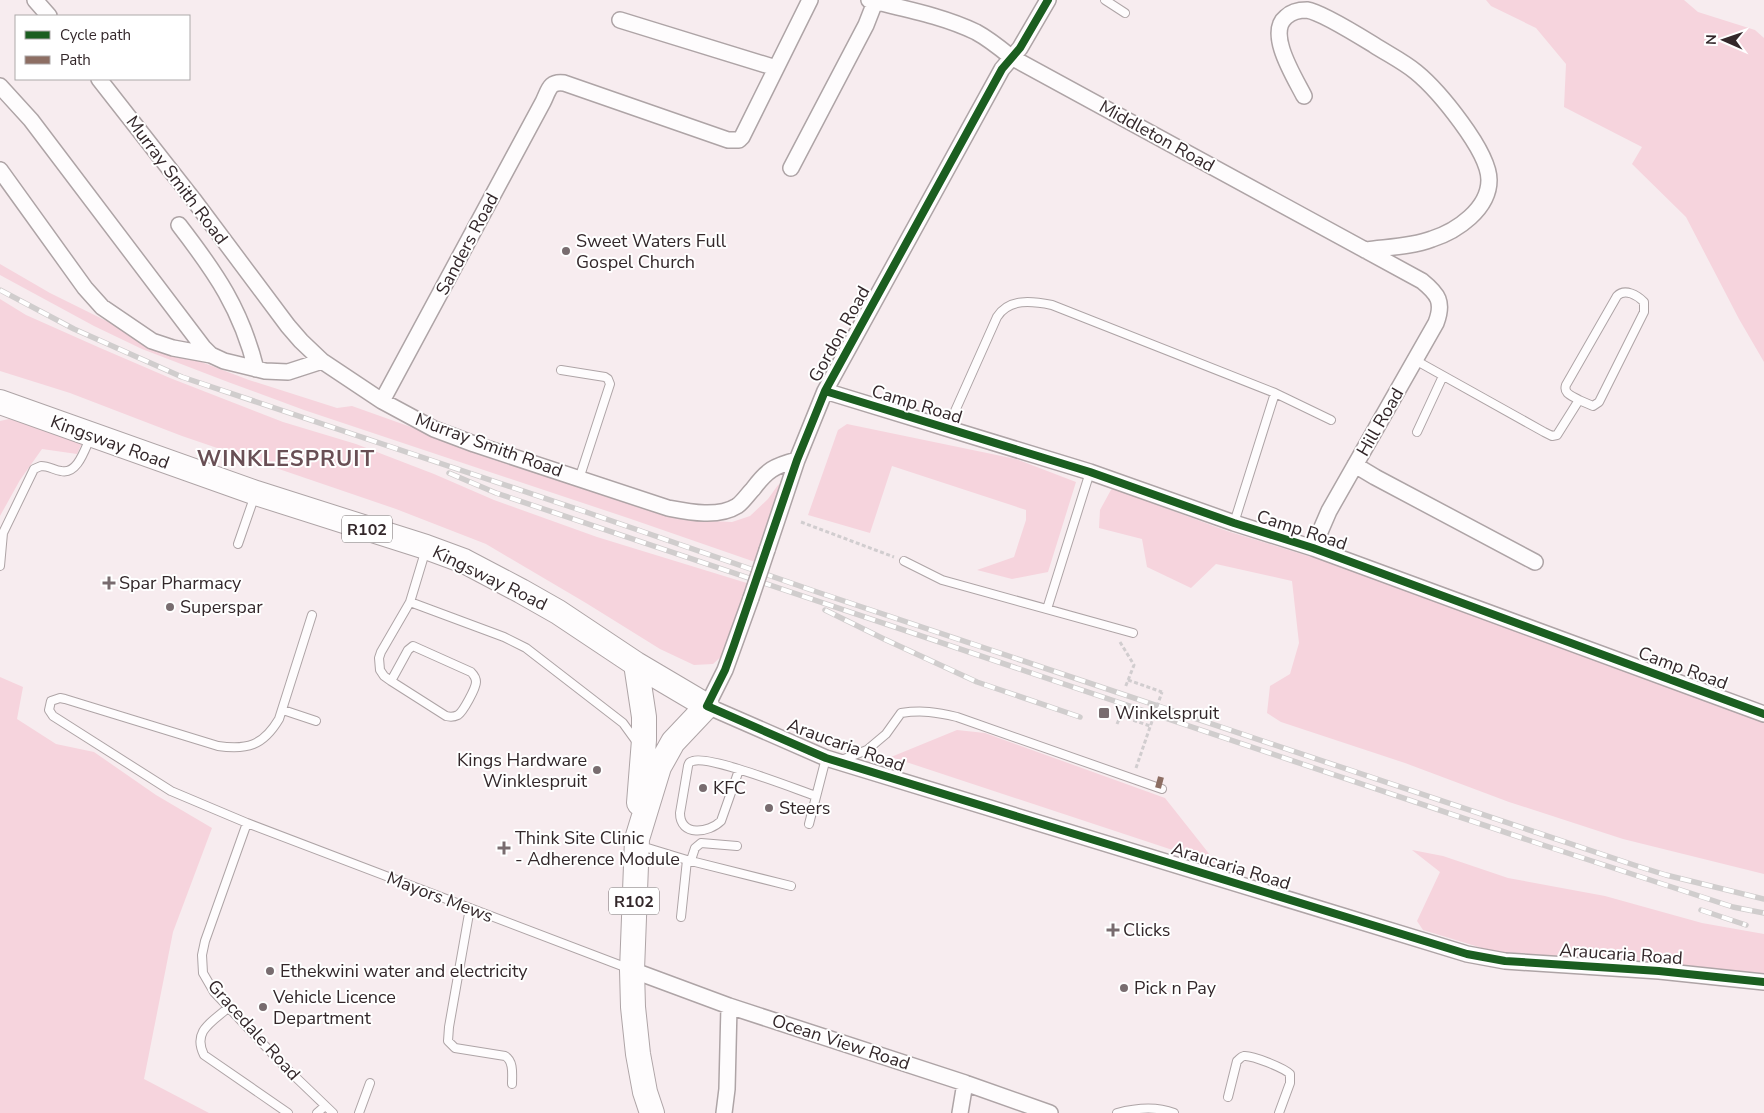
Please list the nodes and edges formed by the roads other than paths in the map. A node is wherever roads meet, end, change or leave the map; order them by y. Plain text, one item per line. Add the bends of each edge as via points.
1 (35, 0) edge
2 (810, 0) edge
3 (1048, 0) edge
4 (1105, 0) edge
5 (872, 1) edge
6 (1126, 13) dead end
7 (47, 15) edge
8 (620, 20) dead end
9 (1011, 57) junction
10 (776, 68) junction
11 (100, 80) edge
12 (0, 86) edge
13 (1304, 96) dead end
14 (791, 168) dead end
15 (0, 170) edge
16 (179, 225) dead end
17 (1365, 250) junction
18 (1436, 294) joint
19 (211, 355) junction
20 (1415, 360) junction
21 (322, 361) junction
22 (256, 369) junction
23 (560, 370) dead end
24 (1443, 376) junction
25 (825, 391) junction
26 (1275, 392) junction
27 (1579, 400) junction
28 (382, 401) junction
29 (1, 403) edge
30 (1331, 420) dead end
31 (947, 429) junction
32 (1417, 432) dead end
33 (92, 435) junction
34 (797, 460) junction
35 (1355, 465) junction
36 (1090, 472) junction
37 (579, 479) junction
38 (256, 493) junction
39 (1234, 523) junction
40 (238, 544) dead end
41 (426, 547) junction
42 (1313, 548) junction
43 (904, 561) road end
44 (1535, 562) dead end
45 (0, 566) edge
46 (410, 602) junction
47 (1047, 609) junction
48 (312, 615) dead end
49 (1134, 632) dead end
50 (636, 664) junction
51 (391, 681) junction
52 (707, 706) junction
53 (283, 710) junction
54 (1764, 714) edge
55 (316, 721) dead end
56 (826, 758) junction
57 (642, 765) junction
58 (739, 770) junction
59 (1162, 789) dead end
60 (816, 796) junction
61 (247, 823) junction
62 (809, 824) dead end
63 (637, 842) junction
64 (736, 846) dead end
65 (689, 860) junction
66 (791, 886) dead end
67 (470, 908) junction
68 (681, 917) dead end
69 (632, 970) junction
70 (1764, 982) edge
71 (728, 1006) junction
72 (228, 1007) junction
73 (370, 1083) dead end
74 (965, 1083) junction
75 (512, 1084) dead end
76 (1228, 1097) dead end
77 (325, 1106) junction
78 (288, 1113) edge
79 (317, 1113) edge
80 (333, 1113) edge
81 (359, 1113) edge
82 (652, 1113) edge
83 (724, 1113) edge
84 (960, 1113) edge
85 (1050, 1113) edge
86 (1117, 1113) edge
87 (1174, 1113) edge
88 (1279, 1113) edge

1 - 7 street
2 - 10 street
3 - 9 street, Gordon Road via 1020,48
4 - 6 lane
5 - 9 street, Middleton Road via 957,24 990,40
5 - 14 street via 866,25
8 - 10 street
9 - 17 street, Middleton Road
9 - 25 street, Gordon Road
10 - 28 street, Sanders Road via 742,137 736,141 564,83 550,86
11 - 21 street, Murray Smith Road via 288,326
12 - 19 street via 31,120
13 - 17 street via 1279,42 1278,29 1294,12 1307,10 1362,38 1416,72 1450,108 1473,139 1487,167 1487,194 1469,218 1455,228 1420,243
15 - 19 street via 84,288 102,307 152,341
16 - 22 street via 214,270 248,340
17 - 18 street, Middleton Road via 1422,280
18 - 20 street, Hill Road via 1440,302 1439,315
19 - 22 street
20 - 24 lane
20 - 35 street, Hill Road
21 - 22 street via 288,372
21 - 28 street, Murray Smith Road
23 - 37 lane via 605,376 610,384
24 - 27 lane via 1552,436 1559,434
24 - 32 lane
25 - 31 street, Camp Road
25 - 34 street, Gordon Road
26 - 30 lane
26 - 31 lane via 1052,305 1024,302 1011,304 997,317
26 - 39 lane
27 - 27 lane via 1566,392 1565,386 1617,296 1626,292 1642,300 1644,312 1598,402 1592,406
28 - 37 street, Murray Smith Road via 434,429
29 - 33 main road, Kingsway Road / R102
31 - 36 street, Camp Road
33 - 38 main road, Kingsway Road / R102
33 - 45 lane via 72,470 62,472 42,466 34,469 3,532
34 - 37 street, Murray Smith Road via 773,467 746,498 724,511 690,512 668,508
34 - 52 street, Gordon Road, bridge via 725,670
35 - 42 street, Hill Road
35 - 44 street
36 - 39 street, Camp Road
36 - 47 lane
38 - 40 lane
38 - 41 main road, Kingsway Road / R102
39 - 42 street, Camp Road
41 - 46 lane
41 - 50 main road, Kingsway Road / R102 via 464,561 521,590
42 - 54 street, Camp Road
43 - 47 lane via 942,580
46 - 51 lane via 379,658 380,670
46 - 57 lane via 504,637 532,652 623,723 636,739
47 - 49 lane
48 - 53 lane
50 - 52 main road, Kingsway Road / R102
50 - 57 main road via 644,717
51 - 51 lane via 446,716 456,716 462,711 476,682 471,672 414,646 408,650
52 - 56 street, Araucaria Road
52 - 63 main road, R102 via 673,742 660,768
53 - 55 lane
53 - 61 lane, Mayors Mews via 262,741 239,748 218,746 65,699 55,699 49,706 53,716 154,782
56 - 59 lane via 844,759 867,750 886,734 901,713 930,711 957,717
56 - 60 lane
56 - 70 street, Araucaria Road via 1468,954 1505,961 1660,971
57 - 63 main road
58 - 58 lane via 721,821 706,831 683,826 680,813 689,763 709,761
58 - 60 lane
60 - 62 lane
61 - 67 lane, Mayors Mews
61 - 72 lane, Gracedale Road via 202,955 203,973
63 - 65 lane
63 - 69 main road, R102
64 - 65 lane via 701,843
65 - 66 lane
65 - 68 lane
67 - 69 lane, Mayors Mews
67 - 75 lane via 448,1042 455,1048 505,1056 511,1062
69 - 71 street, Ocean View Road
69 - 82 main road, R102 via 638,1054
71 - 74 street, Ocean View Road
71 - 83 street
72 - 77 lane, Gracedale Road
72 - 78 lane via 202,1031 199,1038 204,1056
73 - 81 lane
74 - 84 street
74 - 85 street, Ocean View Road
76 - 88 lane via 1238,1061 1247,1056 1285,1069 1290,1074
77 - 79 lane
77 - 80 lane, Gracedale Road
86 - 87 lane via 1148,1108

